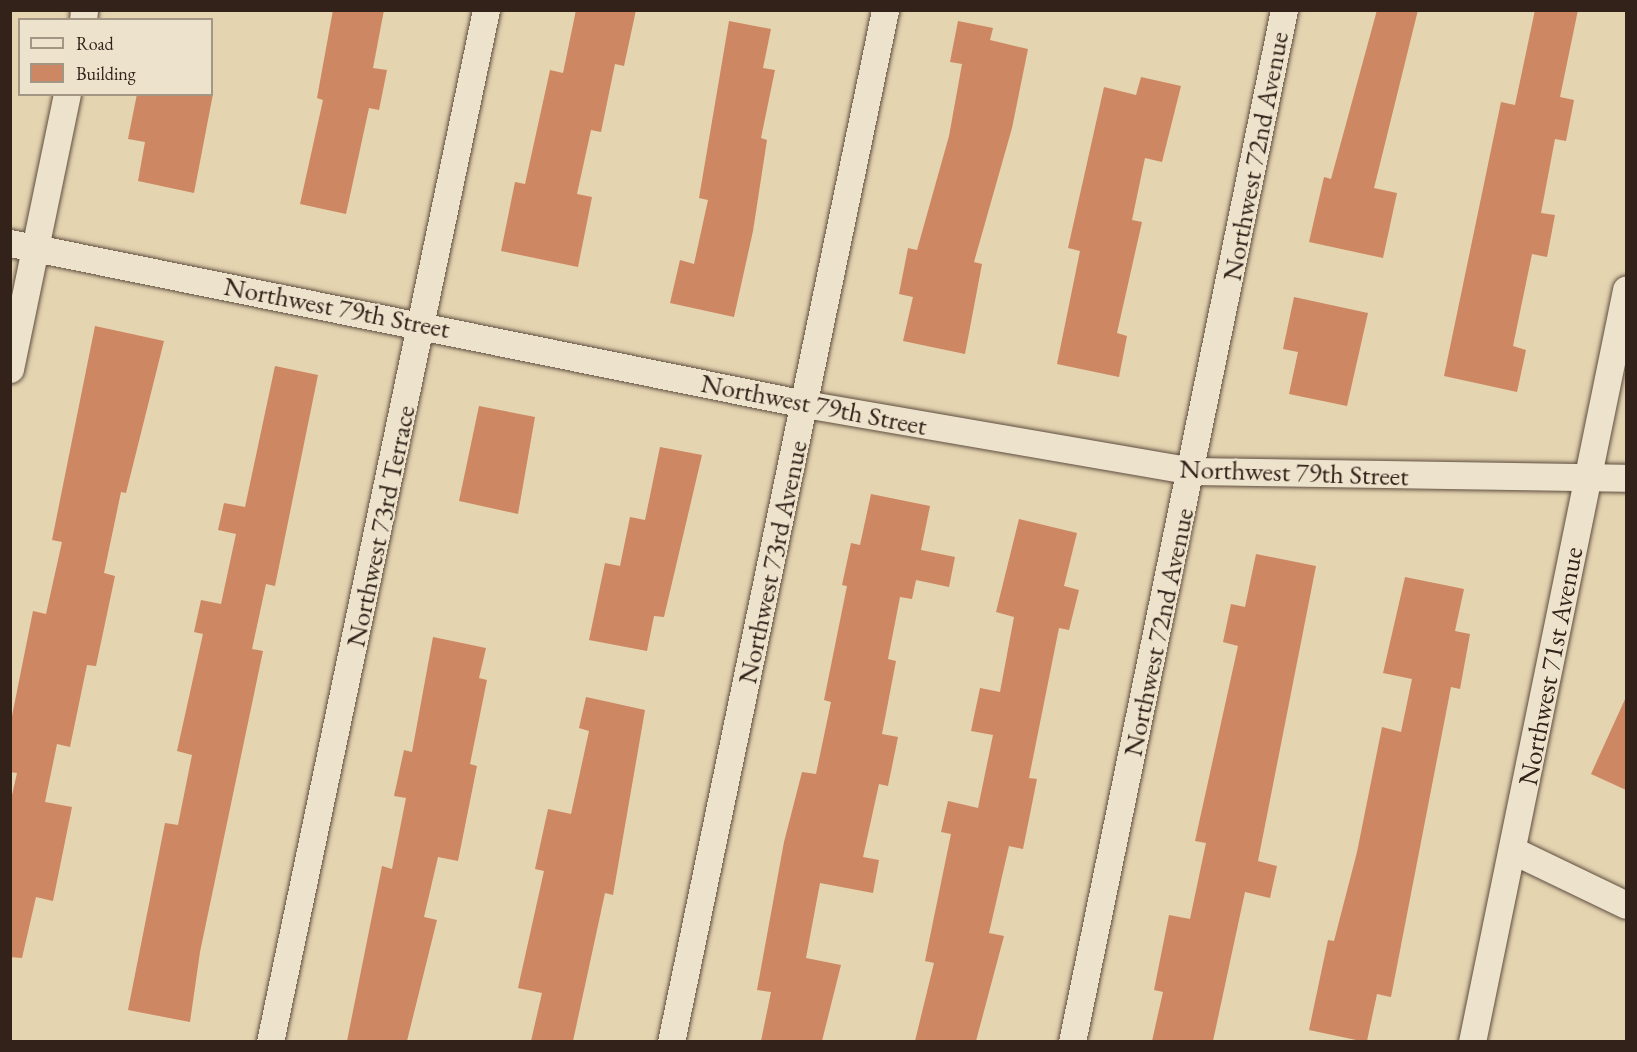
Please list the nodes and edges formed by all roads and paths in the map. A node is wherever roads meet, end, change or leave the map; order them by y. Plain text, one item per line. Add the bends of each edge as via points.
1 (486, 10) edge
2 (885, 10) edge
3 (1284, 10) edge
4 (66, 96) edge
5 (23, 246) edge
6 (1626, 290) edge
7 (423, 324) junction
8 (10, 369) edge
9 (806, 404) junction
10 (1191, 471) junction
11 (1626, 478) edge
12 (1588, 480) junction
13 (1514, 851) junction
14 (1626, 905) edge
15 (270, 1041) edge
16 (671, 1041) edge
17 (1072, 1041) edge
18 (1472, 1041) edge

1 - 7 street, Northwest 73rd Terrace
2 - 9 street, Northwest 73rd Avenue
3 - 10 street, Northwest 72nd Avenue
4 - 5 street
5 - 7 street, Northwest 79th Street
5 - 8 street
6 - 12 street, Northwest 71st Avenue
7 - 9 street, Northwest 79th Street
7 - 15 street, Northwest 73rd Terrace
9 - 10 street, Northwest 79th Street
9 - 16 street, Northwest 73rd Avenue
10 - 12 street, Northwest 79th Street
10 - 17 street, Northwest 72nd Avenue
11 - 12 street, Northwest 79th Street
12 - 13 street, Northwest 71st Avenue
13 - 14 street
13 - 18 street, Northwest 71st Avenue

